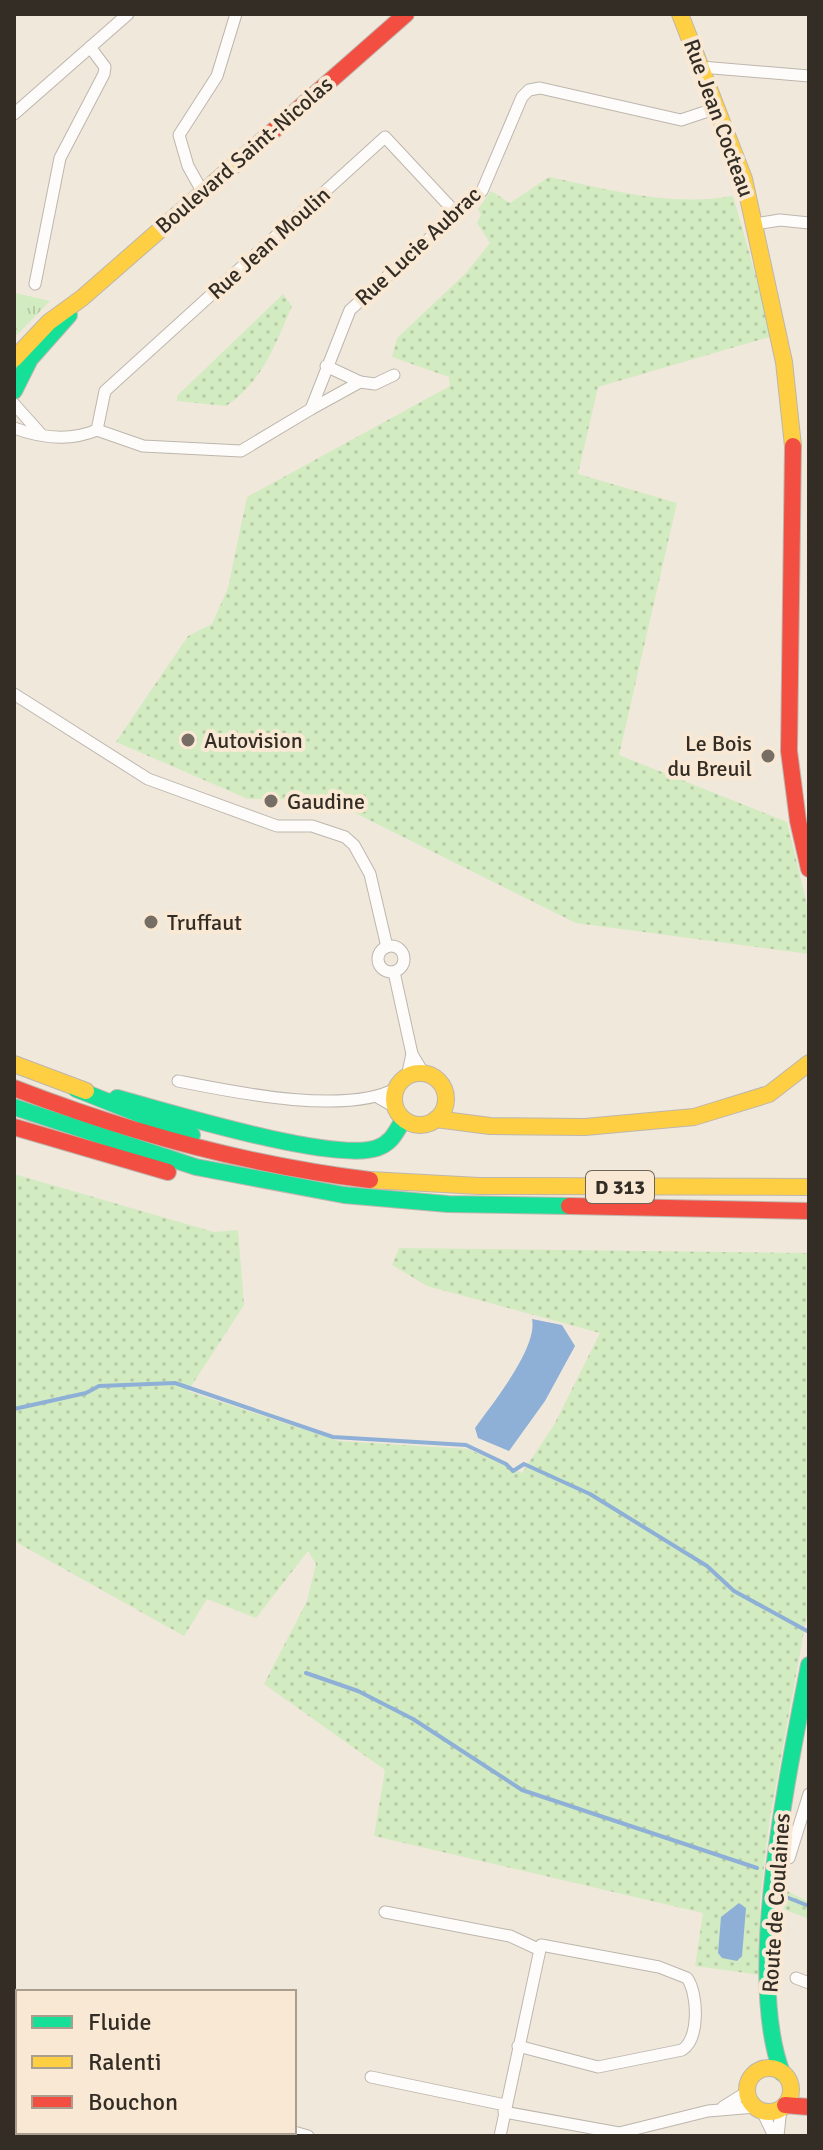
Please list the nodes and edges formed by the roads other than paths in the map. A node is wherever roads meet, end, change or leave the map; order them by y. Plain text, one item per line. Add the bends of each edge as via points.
1 (128, 14) edge
2 (236, 14) edge
3 (680, 14) edge
4 (399, 16) edge
5 (90, 47) junction
6 (701, 67) junction
7 (809, 76) edge
8 (717, 108) junction
9 (14, 114) edge
10 (202, 191) junction
11 (455, 212) junction
12 (809, 223) edge
13 (755, 224) junction
14 (35, 284) dead end
15 (82, 298) junction
16 (14, 359) edge
17 (326, 366) junction
18 (394, 375) dead end
19 (360, 382) junction
20 (14, 391) edge
21 (14, 404) edge
22 (311, 409) junction
23 (14, 428) edge
24 (97, 430) junction
25 (41, 434) junction
26 (14, 694) edge
27 (806, 847) edge
28 (809, 869) edge
29 (387, 947) junction
30 (394, 972) junction
31 (809, 1063) edge
32 (14, 1064) edge
33 (809, 1078) edge
34 (409, 1080) junction
35 (790, 1080) junction
36 (178, 1081) dead end
37 (14, 1088) edge
38 (76, 1089) junction
39 (379, 1098) junction
40 (445, 1101) junction
41 (14, 1107) edge
42 (398, 1112) junction
43 (436, 1119) junction
44 (460, 1121) junction
45 (14, 1127) edge
46 (279, 1166) junction
47 (275, 1184) junction
48 (809, 1187) edge
49 (809, 1211) edge
50 (809, 1665) edge
51 (809, 1794) edge
52 (806, 1811) edge
53 (789, 1858) dead end
54 (385, 1912) dead end
55 (538, 1949) junction
56 (796, 1978) dead end
57 (809, 1983) edge
58 (518, 2046) junction
59 (771, 2047) junction
60 (759, 2071) junction
61 (371, 2077) dead end
62 (786, 2079) junction
63 (809, 2099) edge
64 (755, 2103) junction
65 (783, 2106) junction
66 (809, 2107) edge
67 (505, 2108) junction
68 (500, 2136) edge
69 (776, 2136) edge

1 - 5 street
2 - 10 street via 217,76 179,135
3 - 6 main road, Rue Jean Cocteau
4 - 10 main road, Boulevard Saint-Nicolas
5 - 9 street
5 - 14 street via 105,67 104,74 60,158
6 - 7 street
6 - 8 main road, Rue Jean Cocteau
8 - 11 street, Rue Lucie Aubrac via 681,120 540,88 529,90 482,191
8 - 13 main road, Rue Jean Cocteau
10 - 15 main road, Boulevard Saint-Nicolas
11 - 17 street, Rue Lucie Aubrac via 350,310
11 - 24 street, Rue Jean Moulin via 385,137 105,391
12 - 13 street
13 - 27 main road via 792,421 789,751
15 - 16 main road, Boulevard Saint-Nicolas via 49,322
15 - 20 main road, Boulevard Saint-Nicolas via 30,359
17 - 19 street
17 - 22 street, Rue Lucie Aubrac
18 - 19 street via 375,384
19 - 22 street
21 - 25 street
22 - 24 street via 241,451 143,446
23 - 25 street
24 - 25 street via 81,437
26 - 29 street via 148,779 277,826 312,826 345,837 370,874
27 - 28 main road
29 - 30 street via 379,962
29 - 30 street via 404,956
30 - 34 street via 412,1054
31 - 35 main road
32 - 38 main road
33 - 35 main road
34 - 39 street
34 - 40 main road via 441,1085
34 - 42 main road
35 - 44 main road via 750,1102 682,1118 585,1127
36 - 39 street via 287,1100
37 - 46 main road, D 313 via 155,1138
38 - 42 main road via 240,1131 346,1151 390,1142 399,1130
38 - 46 main road
39 - 42 street
40 - 43 main road
40 - 44 main road
41 - 47 main road, D 313 via 128,1147
42 - 43 main road via 420,1125
43 - 44 main road
45 - 47 main road via 198,1179 261,1192
46 - 48 main road, D 313 via 430,1185
47 - 49 main road, D 313 via 448,1204
50 - 59 main road, Route de Coulaines via 774,1866
51 - 52 street
52 - 53 street
54 - 55 street via 510,1936
55 - 58 street
55 - 58 street via 546,1944 659,1967 687,1978 694,1992 692,2035 682,2050 598,2067
56 - 57 street
58 - 67 street
59 - 60 main road, Route de Coulaines
59 - 62 main road, Route de Coulaines
60 - 62 main road via 769,2069
60 - 64 main road via 751,2078
61 - 67 street
62 - 63 main road
62 - 65 main road
64 - 65 main road
64 - 67 street via 619,2133
64 - 69 street
65 - 66 main road
65 - 69 street
67 - 68 street

